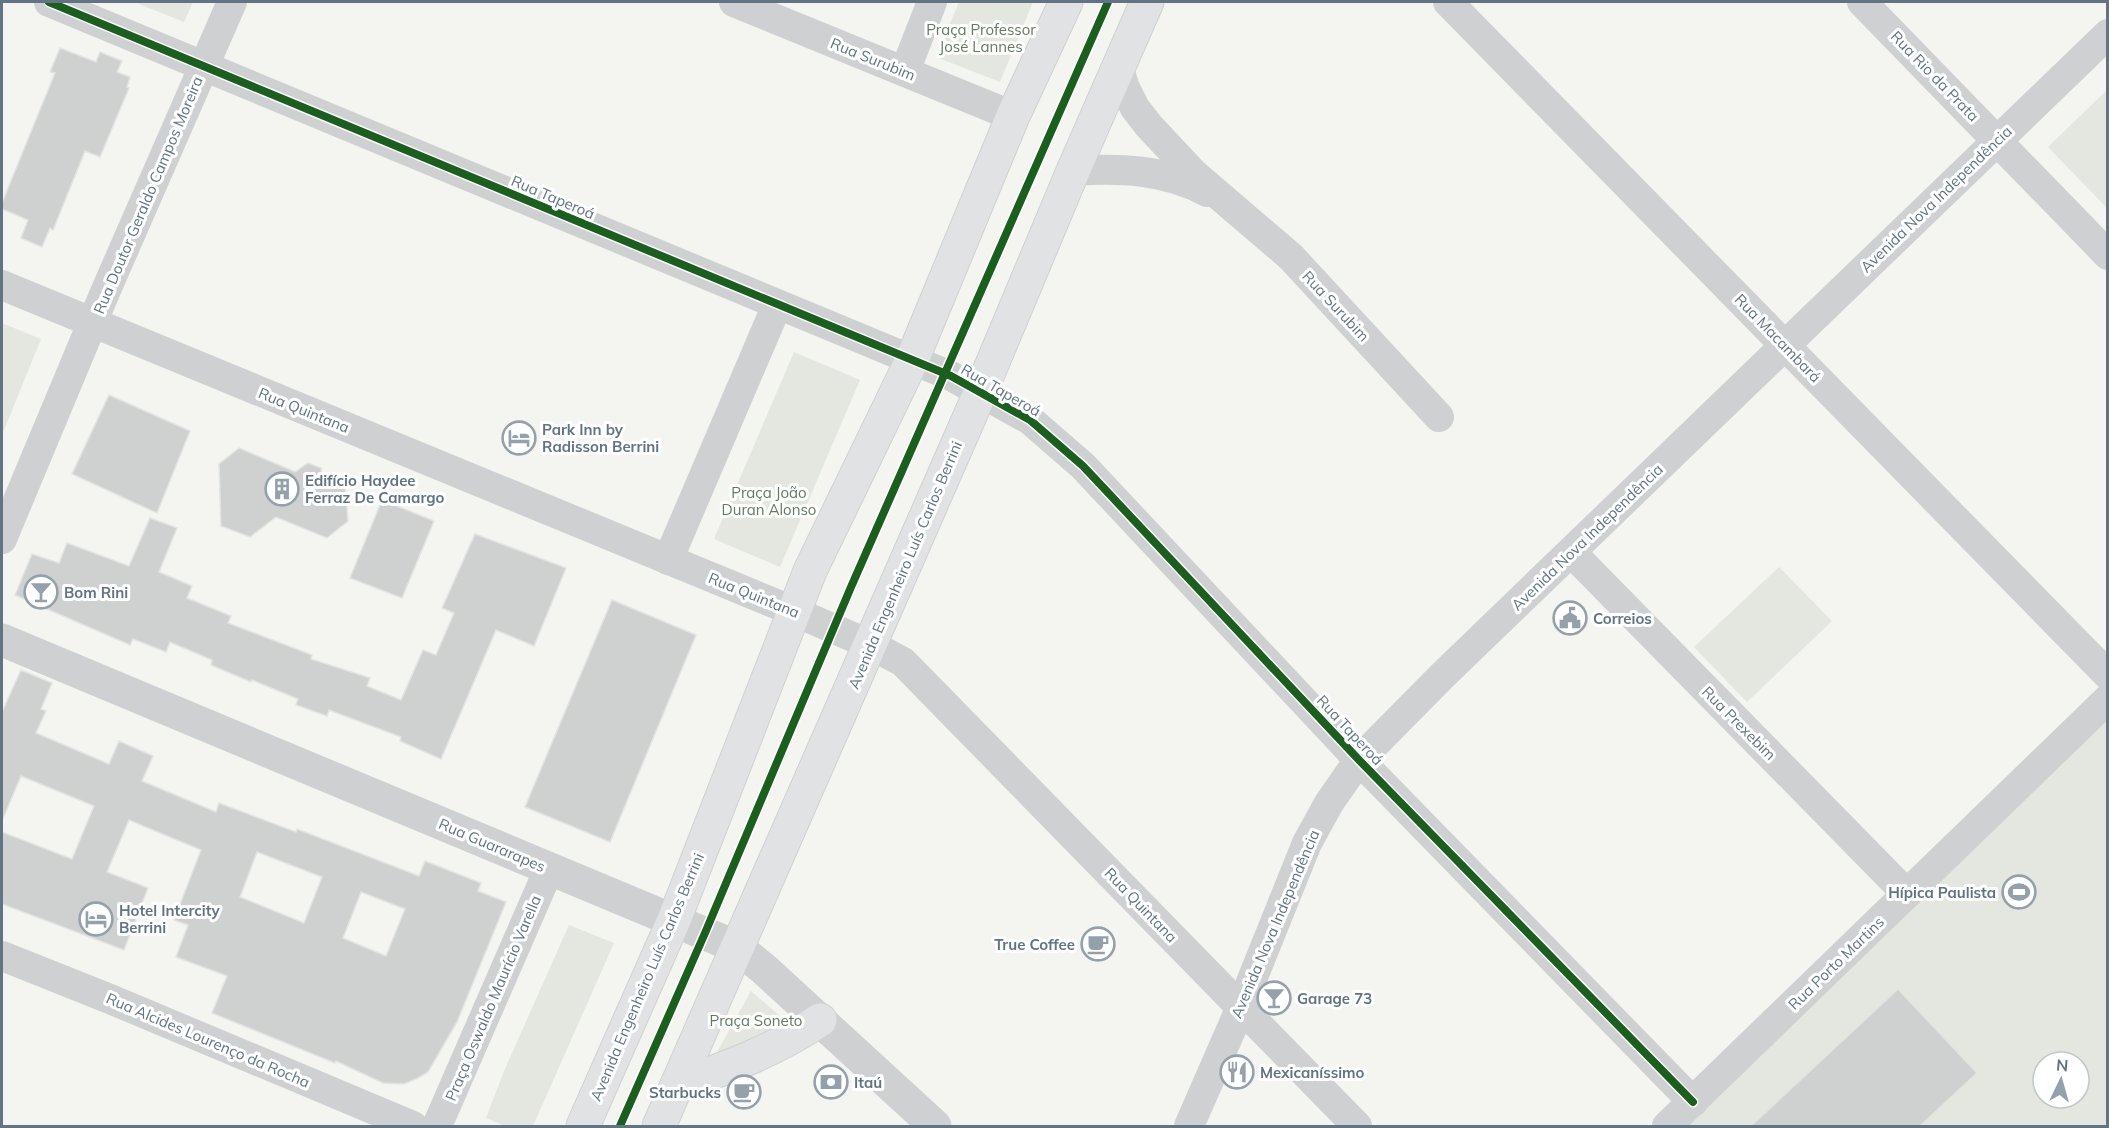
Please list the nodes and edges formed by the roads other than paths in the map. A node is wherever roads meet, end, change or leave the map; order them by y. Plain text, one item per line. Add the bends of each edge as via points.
1 (49, 2) edge
2 (232, 2) edge
3 (734, 2) edge
4 (933, 2) edge
5 (1066, 2) edge
6 (1147, 2) edge
7 (1448, 2) edge
8 (1862, 2) edge
9 (2108, 34) edge
10 (204, 66) junction
11 (1118, 67) junction
12 (905, 71) junction
13 (1012, 116) junction
14 (1997, 140) junction
15 (1073, 171) junction
16 (1225, 202) junction
17 (2108, 255) edge
18 (2, 285) edge
19 (777, 305) junction
20 (93, 323) junction
21 (1786, 345) junction
22 (912, 360) junction
23 (980, 393) junction
24 (1439, 417) dead end
25 (2, 539) edge
26 (1571, 552) junction
27 (668, 560) junction
28 (793, 611) junction
29 (2, 640) edge
30 (871, 645) junction
31 (2108, 675) edge
32 (2108, 699) edge
33 (1359, 760) junction
34 (549, 869) junction
35 (1906, 894) junction
36 (674, 920) junction
37 (737, 947) junction
38 (2, 956) edge
39 (1241, 1007) junction
40 (820, 1020) junction
41 (677, 1085) junction
42 (1693, 1102) junction
43 (413, 1126) edge
44 (437, 1126) edge
45 (583, 1126) edge
46 (659, 1126) edge
47 (935, 1126) edge
48 (1189, 1126) edge
49 (1357, 1126) edge
50 (1668, 1126) edge

1 - 10 street, Rua Taperoá
2 - 10 street, Rua Doutor Geraldo Campos Moreira
3 - 12 street, Rua Surubim
4 - 12 street
5 - 13 main road, Avenida Engenheiro Luís Carlos Berrini
6 - 11 main road, Avenida Engenheiro Luís Carlos Berrini
7 - 21 street, Rua Macambará
8 - 14 street, Rua Rio da Prata
9 - 14 street, Avenida Nova Independência
10 - 19 street, Rua Taperoá
10 - 20 street, Rua Doutor Geraldo Campos Moreira
11 - 15 main road, Avenida Engenheiro Luís Carlos Berrini
11 - 16 street, Rua Surubim via 1130,98 1149,126
12 - 13 street, Rua Surubim
13 - 22 main road, Avenida Engenheiro Luís Carlos Berrini
14 - 17 street, Rua Rio da Prata
14 - 21 street, Avenida Nova Independência
15 - 16 street, Rua Surubim via 1107,168 1152,172
15 - 23 main road, Avenida Engenheiro Luís Carlos Berrini
16 - 24 street, Rua Surubim via 1291,257
18 - 20 street, Rua Quintana
19 - 22 street, Rua Taperoá
19 - 27 street
20 - 25 street, Rua Doutor Geraldo Campos Moreira
20 - 27 street, Rua Quintana
21 - 26 street, Avenida Nova Independência
21 - 31 street, Rua Macambará
22 - 23 street, Rua Taperoá
22 - 28 main road, Avenida Engenheiro Luís Carlos Berrini
23 - 30 main road, Avenida Engenheiro Luís Carlos Berrini
23 - 33 street, Rua Taperoá via 1030,420 1083,466
26 - 33 street, Avenida Nova Independência
26 - 35 street, Rua Prexebim
27 - 28 street, Rua Quintana
28 - 30 street, Rua Quintana
28 - 36 main road, Avenida Engenheiro Luís Carlos Berrini
29 - 34 street, Rua Guararapes
30 - 37 main road, Avenida Engenheiro Luís Carlos Berrini
30 - 39 street, Rua Quintana via 903,662
32 - 35 street, Rua Porto Martins
33 - 39 street, Avenida Nova Independência via 1307,843
33 - 42 street, Rua Taperoá
34 - 36 street, Rua Guararapes
34 - 44 street, Praça Oswaldo Maurício Varella
35 - 42 street, Rua Porto Martins
36 - 37 street, Rua Guararapes
36 - 45 main road, Avenida Engenheiro Luís Carlos Berrini
37 - 40 street, Rua Guararapes
37 - 41 main road, Avenida Engenheiro Luís Carlos Berrini
38 - 43 street, Rua Alcides Lourenço da Rocha
39 - 48 street, Avenida Nova Independência
39 - 49 street, Rua Quintana
40 - 41 main road via 757,1056
40 - 47 street, Rua Guararapes
41 - 46 main road, Avenida Engenheiro Luís Carlos Berrini
42 - 50 street, Rua Porto Martins

